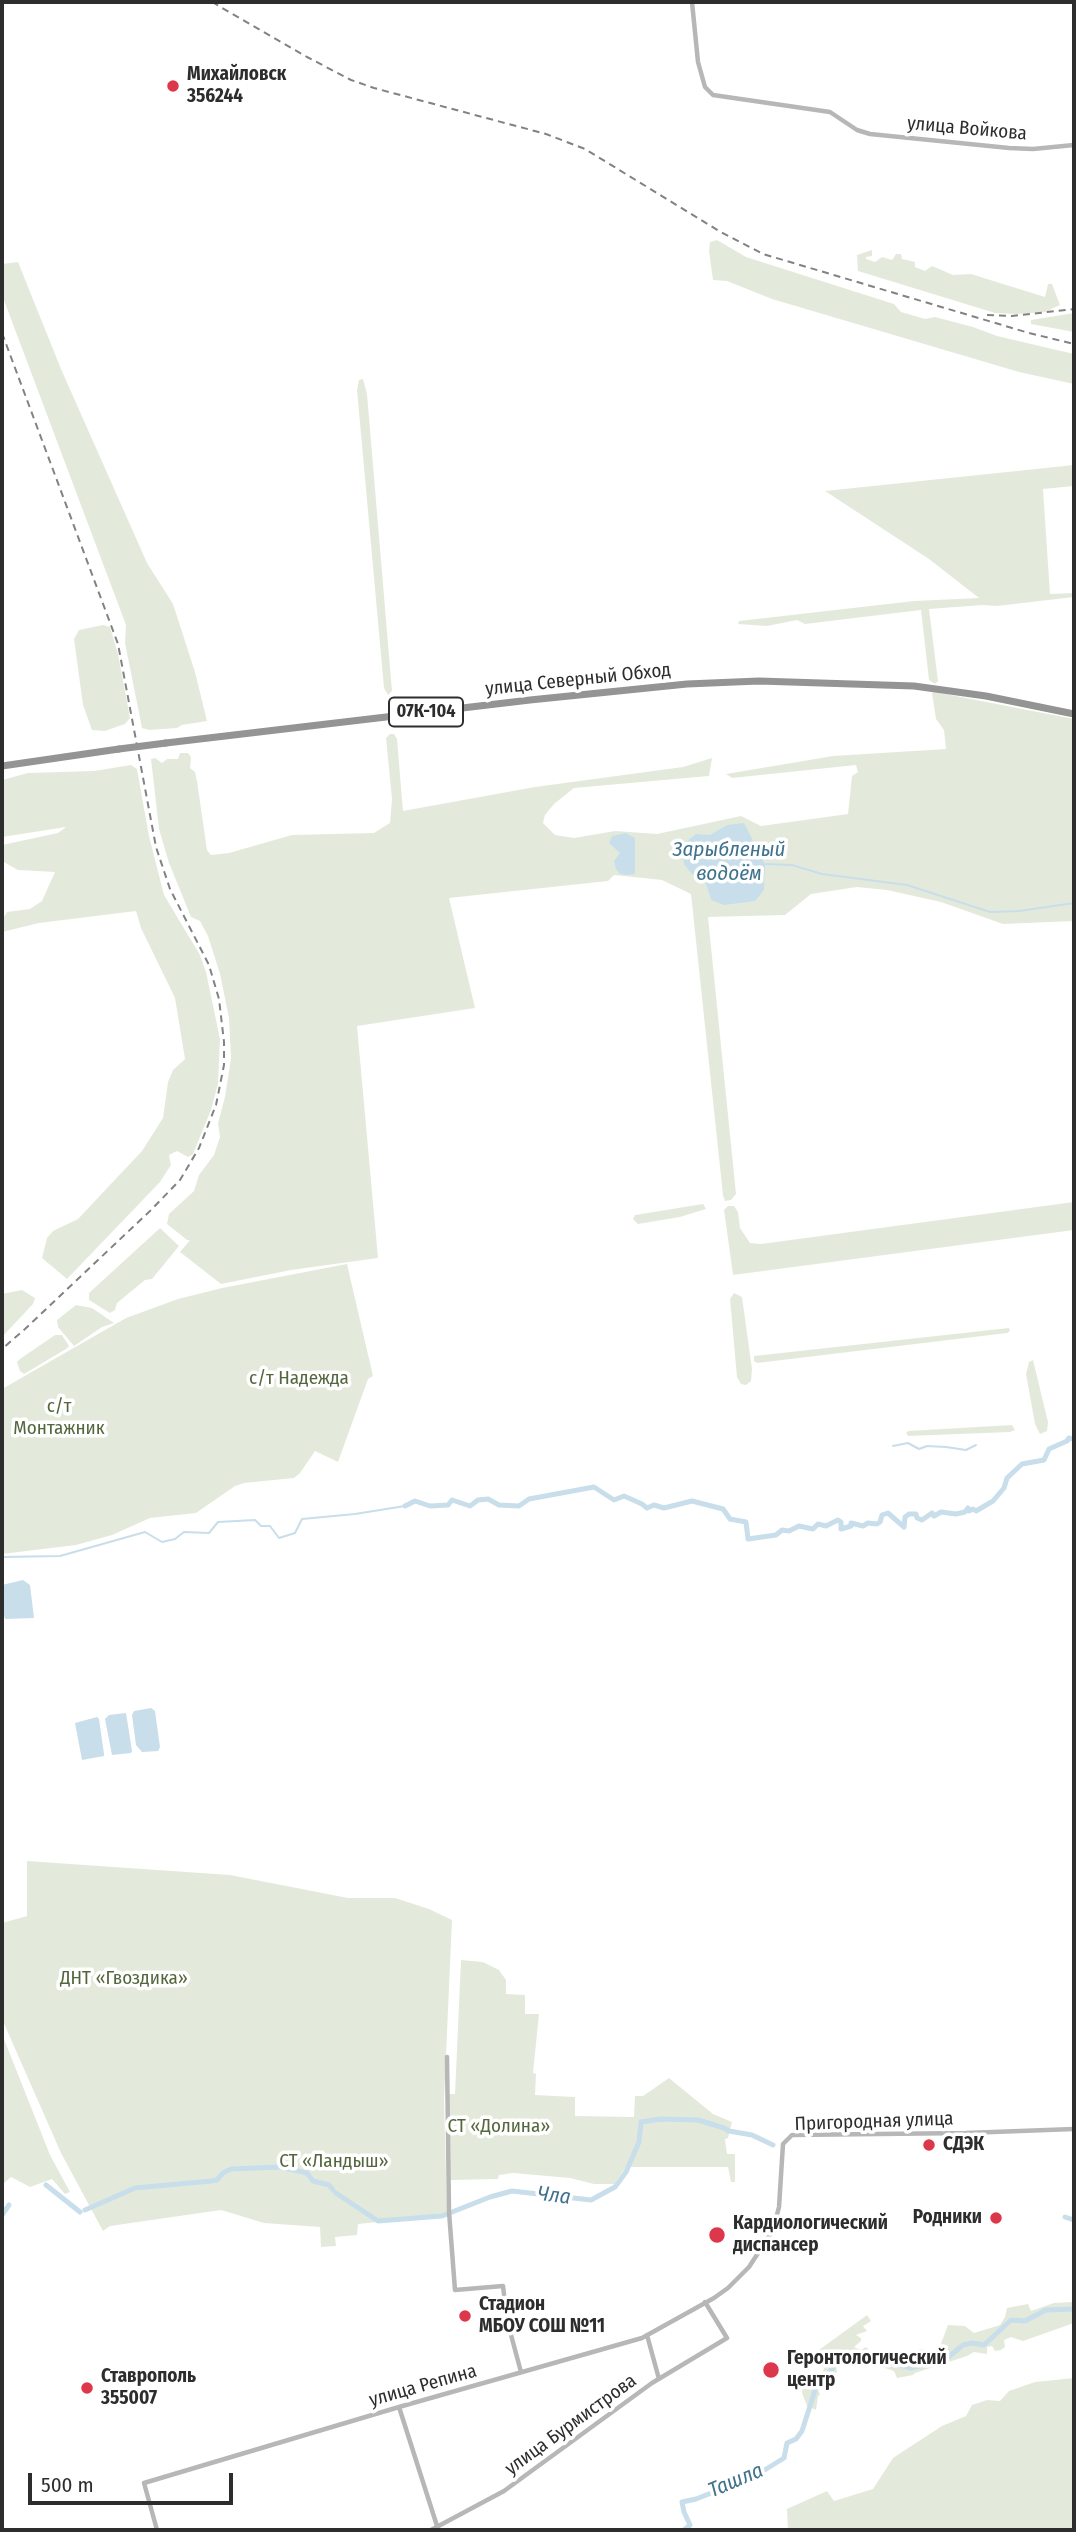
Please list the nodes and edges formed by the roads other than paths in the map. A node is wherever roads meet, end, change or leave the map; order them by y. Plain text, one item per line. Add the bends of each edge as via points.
1 (692, 2) edge
2 (1074, 145) edge
3 (1074, 714) edge
4 (2, 766) edge
5 (447, 2057) dead end
6 (1074, 2129) edge
7 (704, 2302) junction
8 (647, 2335) junction
9 (521, 2372) junction
10 (659, 2379) junction
11 (399, 2407) junction
12 (438, 2529) edge
13 (157, 2530) edge
14 (431, 2530) edge

1 - 2 street, улица Войкова via 698,62 707,91 713,95 830,111 871,135 1009,148
3 - 4 highway, улица Северный Обход / 07К-104, bridge via 914,686 759,681 687,684
5 - 9 street via 455,2290 503,2286
6 - 7 street, Пригородная улица via 789,2136 783,2144 773,2230 749,2267 728,2288
7 - 8 street, улица Репина
7 - 10 street, улица Бурмистрова via 727,2338
8 - 9 street, улица Репина
8 - 10 street
9 - 11 street, улица Репина
10 - 12 street, улица Бурмистрова via 504,2491
11 - 12 street
11 - 13 street, улица Репина via 144,2483
12 - 14 street, улица Бурмистрова

